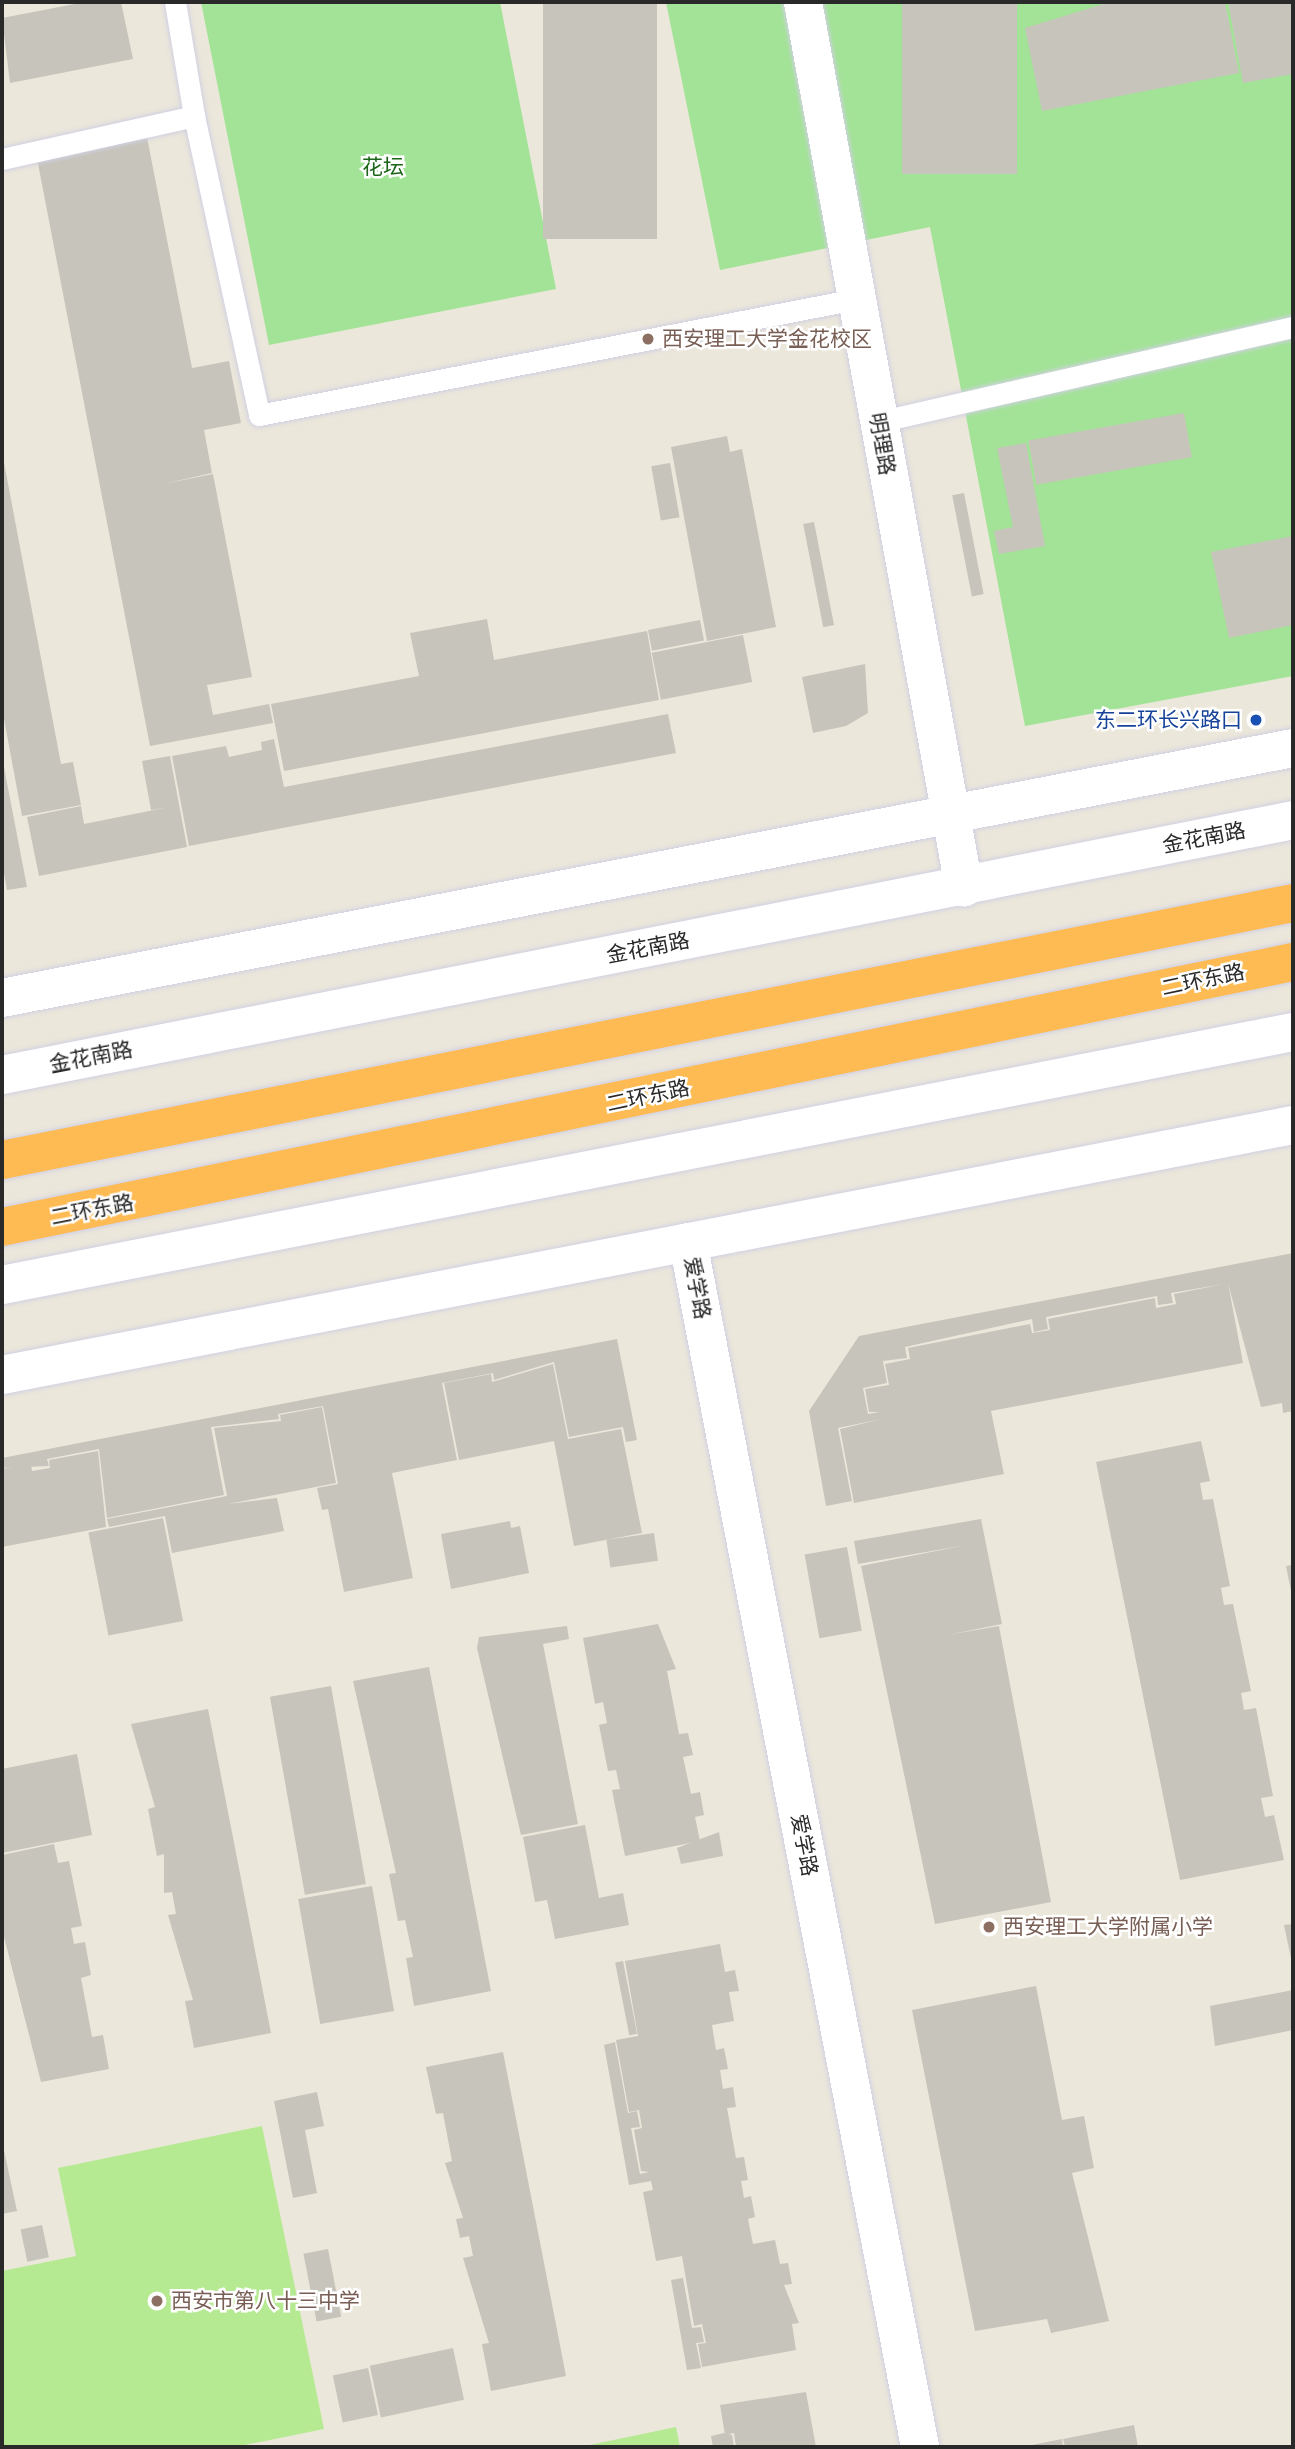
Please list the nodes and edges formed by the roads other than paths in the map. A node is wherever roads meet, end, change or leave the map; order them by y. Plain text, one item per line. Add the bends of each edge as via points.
1 (175, 2) edge
2 (803, 2) edge
3 (194, 116) junction
4 (2, 159) edge
5 (856, 299) junction
6 (1293, 327) edge
7 (878, 422) junction
8 (1293, 748) edge
9 (951, 814) junction
10 (1293, 820) edge
11 (964, 887) junction
12 (1293, 903) edge
13 (1293, 962) edge
14 (2, 998) edge
15 (1293, 1032) edge
16 (2, 1075) edge
17 (1293, 1125) edge
18 (2, 1160) edge
19 (2, 1227) edge
20 (688, 1242) junction
21 (2, 1285) edge
22 (2, 1375) edge
23 (920, 2447) edge

1 - 3 lane
2 - 5 street, 明理路
3 - 4 lane
3 - 5 lane via 259,415
5 - 7 street, 明理路
6 - 7 lane
7 - 9 street, 明理路
8 - 9 street
9 - 11 street, 明理路
9 - 14 street
10 - 11 street, 金花南路
11 - 16 street, 金花南路
12 - 18 highway
13 - 19 highway, 二环东路
15 - 21 street
17 - 20 street
20 - 22 street
20 - 23 street, 爱学路

